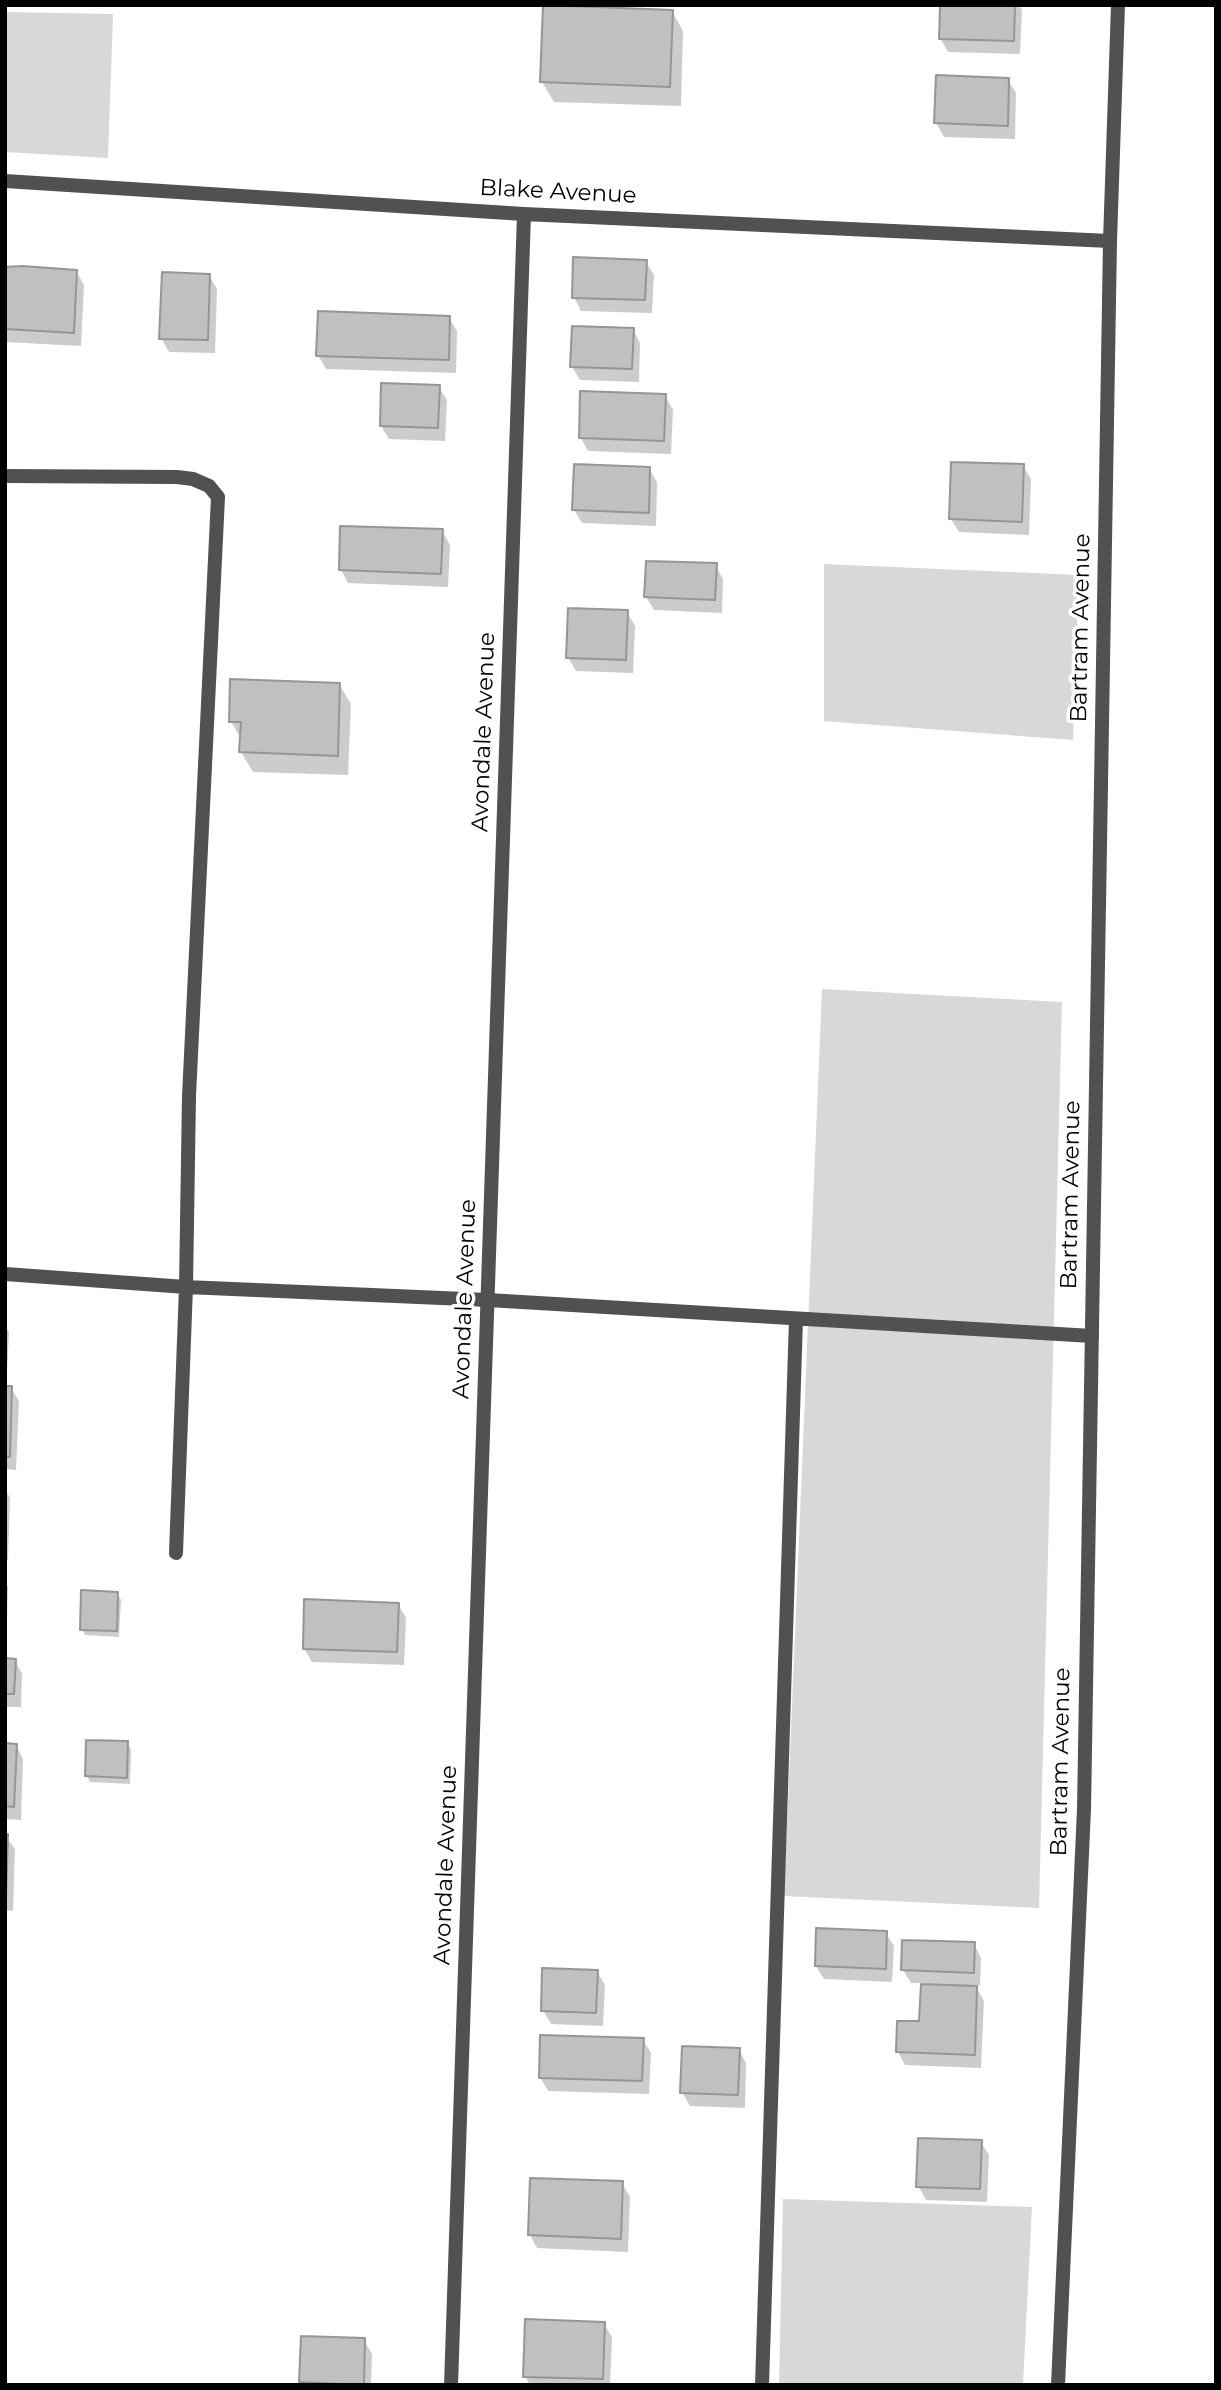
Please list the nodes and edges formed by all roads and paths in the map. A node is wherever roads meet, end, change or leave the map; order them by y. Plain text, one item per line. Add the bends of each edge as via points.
1 (1118, 5) edge
2 (5, 181) edge
3 (524, 214) junction
4 (1110, 242) junction
5 (5, 476) edge
6 (5, 1274) edge
7 (187, 1287) junction
8 (488, 1300) junction
9 (796, 1319) junction
10 (1092, 1336) junction
11 (176, 1553) dead end
12 (451, 2385) edge
13 (762, 2385) edge
14 (1058, 2385) edge

1 - 4 street, Bartram Avenue
2 - 3 street, Blake Avenue
3 - 4 street, Blake Avenue
3 - 8 street, Avondale Avenue
4 - 10 street, Bartram Avenue
5 - 7 street via 177,477 209,486 218,497 189,1082
6 - 7 street
7 - 8 street
7 - 11 street
8 - 9 street
8 - 12 street, Avondale Avenue
9 - 10 street
9 - 13 street
10 - 14 street, Bartram Avenue via 1084,1809

